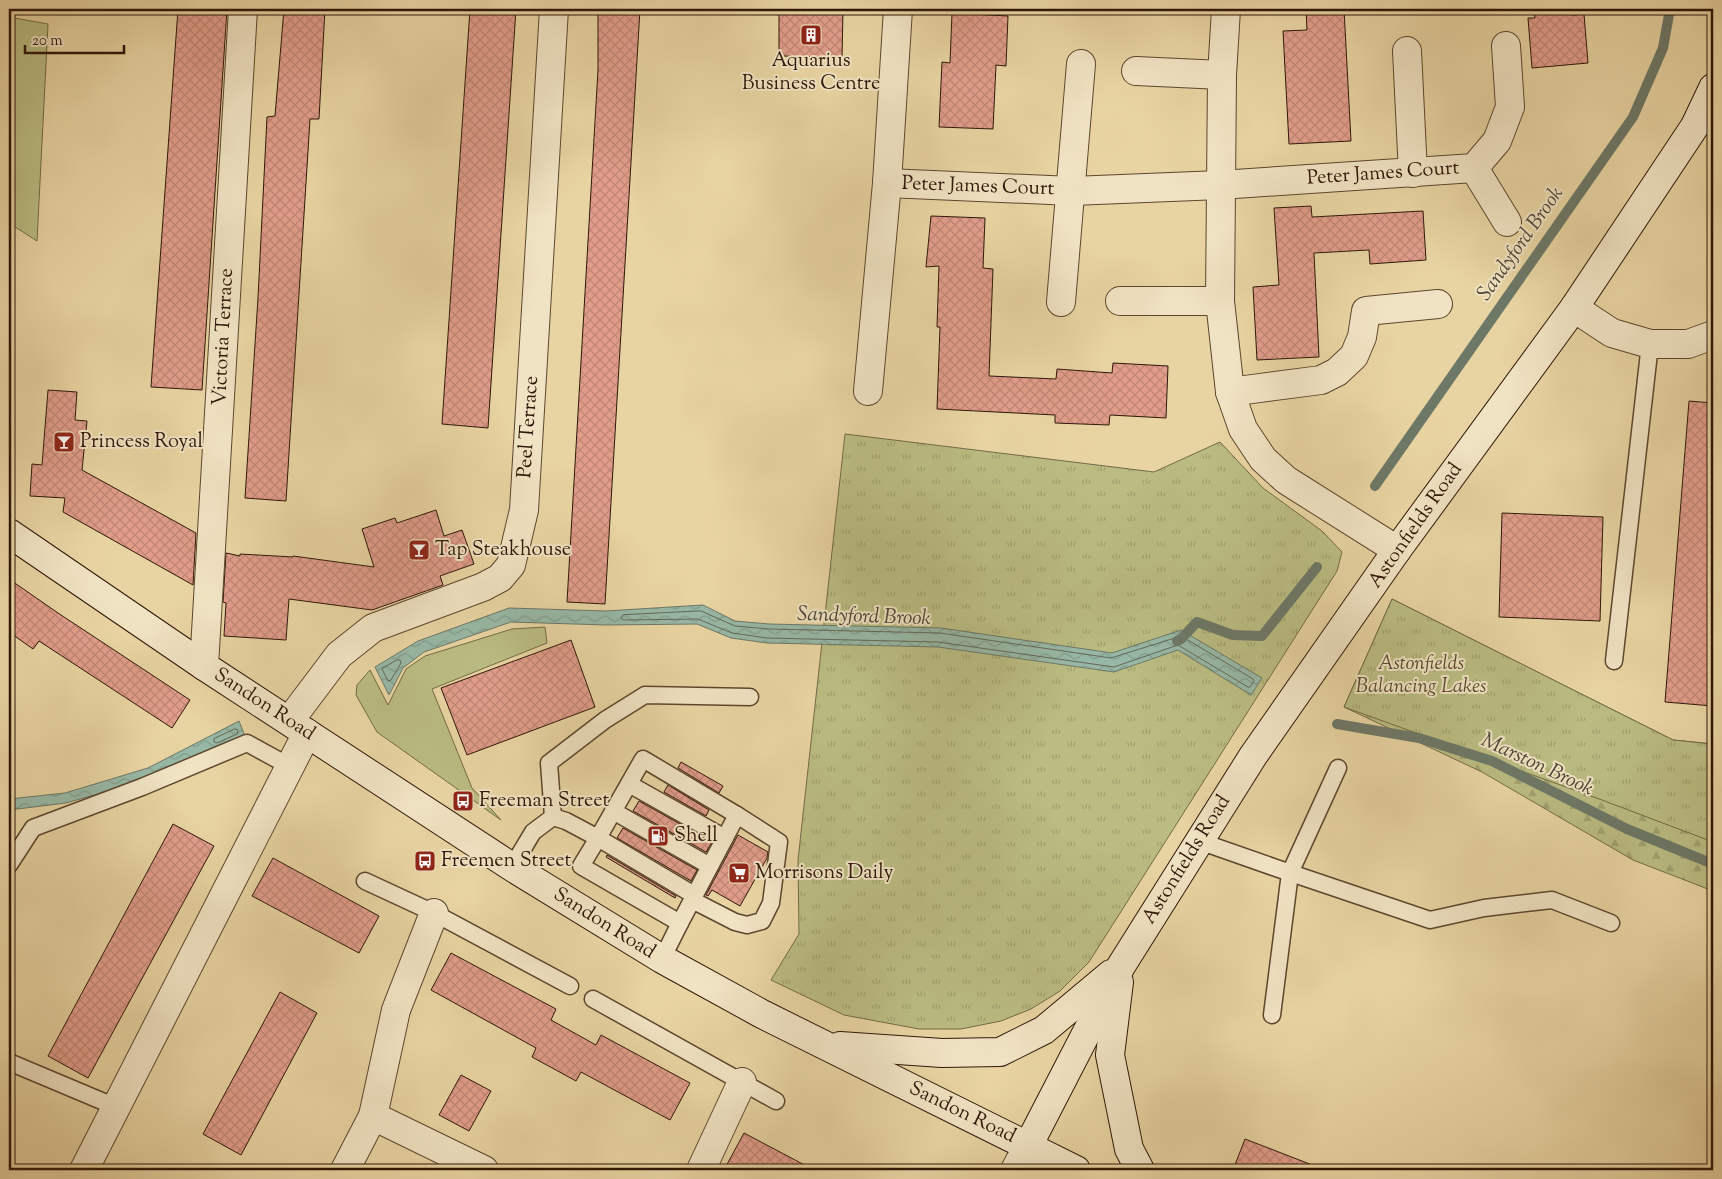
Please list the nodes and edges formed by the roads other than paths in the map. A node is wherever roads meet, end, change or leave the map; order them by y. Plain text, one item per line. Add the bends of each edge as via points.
1 (243, 9) edge
2 (554, 9) edge
3 (898, 9) edge
4 (1226, 9) edge
5 (1506, 46) dead end
6 (1407, 51) dead end
7 (1081, 64) dead end
8 (1136, 71) dead end
9 (1222, 75) junction
10 (1713, 88) edge
11 (1474, 168) junction
12 (1413, 173) junction
13 (887, 183) junction
14 (1220, 185) junction
15 (1072, 190) junction
16 (1507, 222) dead end
17 (1220, 300) junction
18 (1120, 301) dead end
19 (1062, 302) dead end
20 (1438, 304) dead end
21 (1574, 308) junction
22 (1713, 335) edge
23 (1650, 344) junction
24 (868, 391) dead end
25 (1230, 392) junction
26 (9, 533) edge
27 (1397, 550) junction
28 (1614, 661) dead end
29 (204, 666) junction
30 (750, 697) dead end
31 (298, 726) junction
32 (288, 766) junction
33 (1338, 768) dead end
34 (629, 784) junction
35 (613, 811) junction
36 (737, 815) junction
37 (552, 817) junction
38 (598, 838) junction
39 (725, 838) junction
40 (1199, 841) junction
41 (9, 865) edge
42 (710, 866) junction
43 (512, 867) junction
44 (1290, 873) junction
45 (365, 881) dead end
46 (693, 898) junction
47 (434, 914) junction
48 (680, 923) junction
49 (1611, 923) dead end
50 (662, 959) junction
51 (1121, 966) junction
52 (570, 986) dead end
53 (593, 998) dead end
54 (1272, 1015) dead end
55 (826, 1045) junction
56 (9, 1062) edge
57 (742, 1082) junction
58 (776, 1101) dead end
59 (116, 1107) junction
60 (373, 1116) junction
61 (1028, 1146) junction
62 (84, 1170) edge
63 (346, 1170) edge
64 (484, 1170) edge
65 (701, 1170) edge
66 (1015, 1170) edge
67 (1076, 1170) edge
68 (1140, 1170) edge

1 - 29 street, Victoria Terrace
2 - 31 street, Peel Terrace via 524,510 511,565 500,578 483,587 373,628 339,655
3 - 13 street
4 - 9 street
5 - 11 street, Peter James Court via 1510,107 1497,141
6 - 12 street
7 - 15 street
8 - 9 street
9 - 14 street
10 - 21 street, Astonfields Road via 1695,126
11 - 12 street, Peter James Court
11 - 16 street
12 - 14 street, Peter James Court
13 - 15 street, Peter James Court
13 - 24 street
14 - 15 street, Peter James Court
14 - 17 street
15 - 19 street
17 - 18 street
17 - 25 street
20 - 25 street via 1366,311 1362,337 1354,356 1337,372 1321,380
21 - 23 street via 1612,333
21 - 27 street, Astonfields Road
22 - 23 street via 1688,344
23 - 28 lane
25 - 27 street via 1243,430 1263,459 1286,480
26 - 29 street, Sandon Road
27 - 40 street, Astonfields Road via 1253,756
29 - 31 street, Sandon Road
30 - 37 lane via 645,695 549,762
31 - 32 street
31 - 43 street, Sandon Road
32 - 41 lane via 247,743 33,828
32 - 59 street
33 - 44 lane
34 - 35 lane
34 - 36 lane via 644,759
34 - 39 lane
35 - 38 lane
35 - 42 lane
36 - 39 lane
36 - 46 lane via 779,842 771,902 762,921 747,925 735,922
37 - 38 lane
37 - 43 lane via 533,832
38 - 46 lane
38 - 48 lane via 581,866
39 - 42 lane
40 - 44 lane
40 - 51 street, Astonfields Road
42 - 46 lane
43 - 50 street, Sandon Road
44 - 49 lane via 1430,920 1484,908 1552,900
44 - 54 lane
45 - 47 lane
46 - 48 lane
47 - 52 lane
47 - 60 street via 396,1010
48 - 50 lane
50 - 55 street, Sandon Road
51 - 55 street, Astonfields Road via 1044,1030 1000,1052 942,1053
51 - 61 street, Astonfields Road
51 - 68 street, Astonfields Road via 1110,1055 1129,1149
53 - 57 lane
55 - 61 street, Sandon Road
56 - 59 lane
57 - 58 lane
57 - 65 street
59 - 62 street
60 - 63 street
60 - 64 street
61 - 66 street, Astonfields Road
61 - 67 street, Sandon Road

